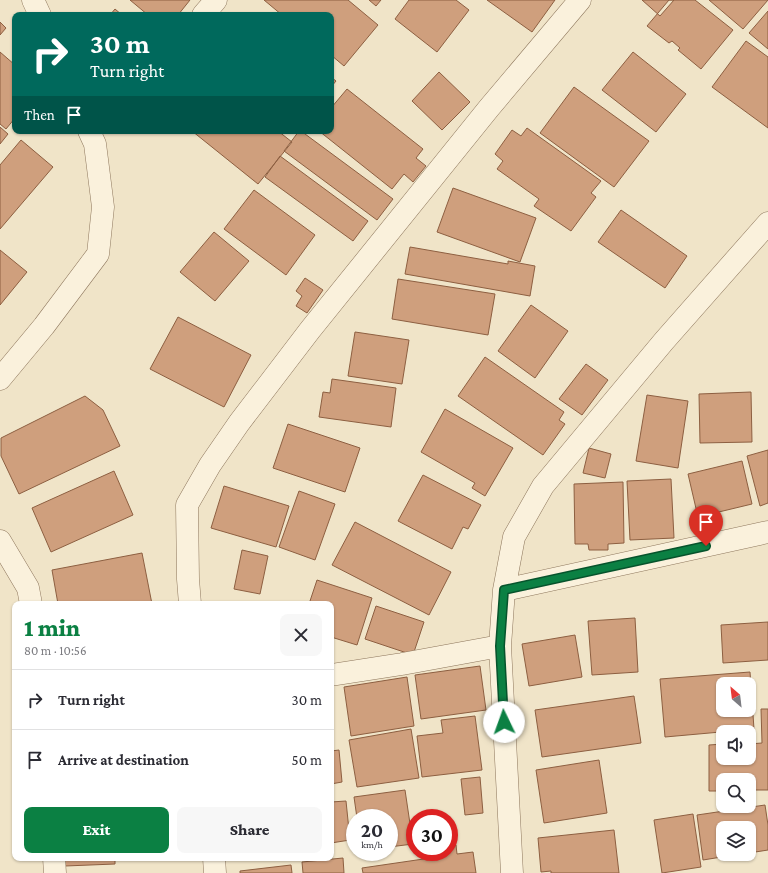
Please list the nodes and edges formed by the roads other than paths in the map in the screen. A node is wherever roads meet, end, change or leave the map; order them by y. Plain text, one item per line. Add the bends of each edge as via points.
1 (33, 0) edge
2 (216, 0) edge
3 (580, 0) edge
4 (39, 12) edge
5 (206, 12) edge
6 (97, 135) edge
7 (768, 223) edge
8 (0, 379) edge
9 (768, 532) edge
10 (0, 541) edge
11 (504, 590) junction
12 (30, 601) edge
13 (190, 601) edge
14 (500, 646) junction
15 (334, 675) edge
16 (54, 861) edge
17 (214, 861) edge
18 (55, 873) edge
19 (215, 873) edge
20 (512, 873) edge

1 - 4 street
2 - 5 street
3 - 13 street via 489,108 310,330 210,465 187,505
6 - 8 street via 103,207 98,254
7 - 11 street via 664,341 543,486 514,537
9 - 11 street
10 - 12 street via 28,588
11 - 14 street
14 - 15 street
14 - 20 street
16 - 18 street
17 - 19 street

